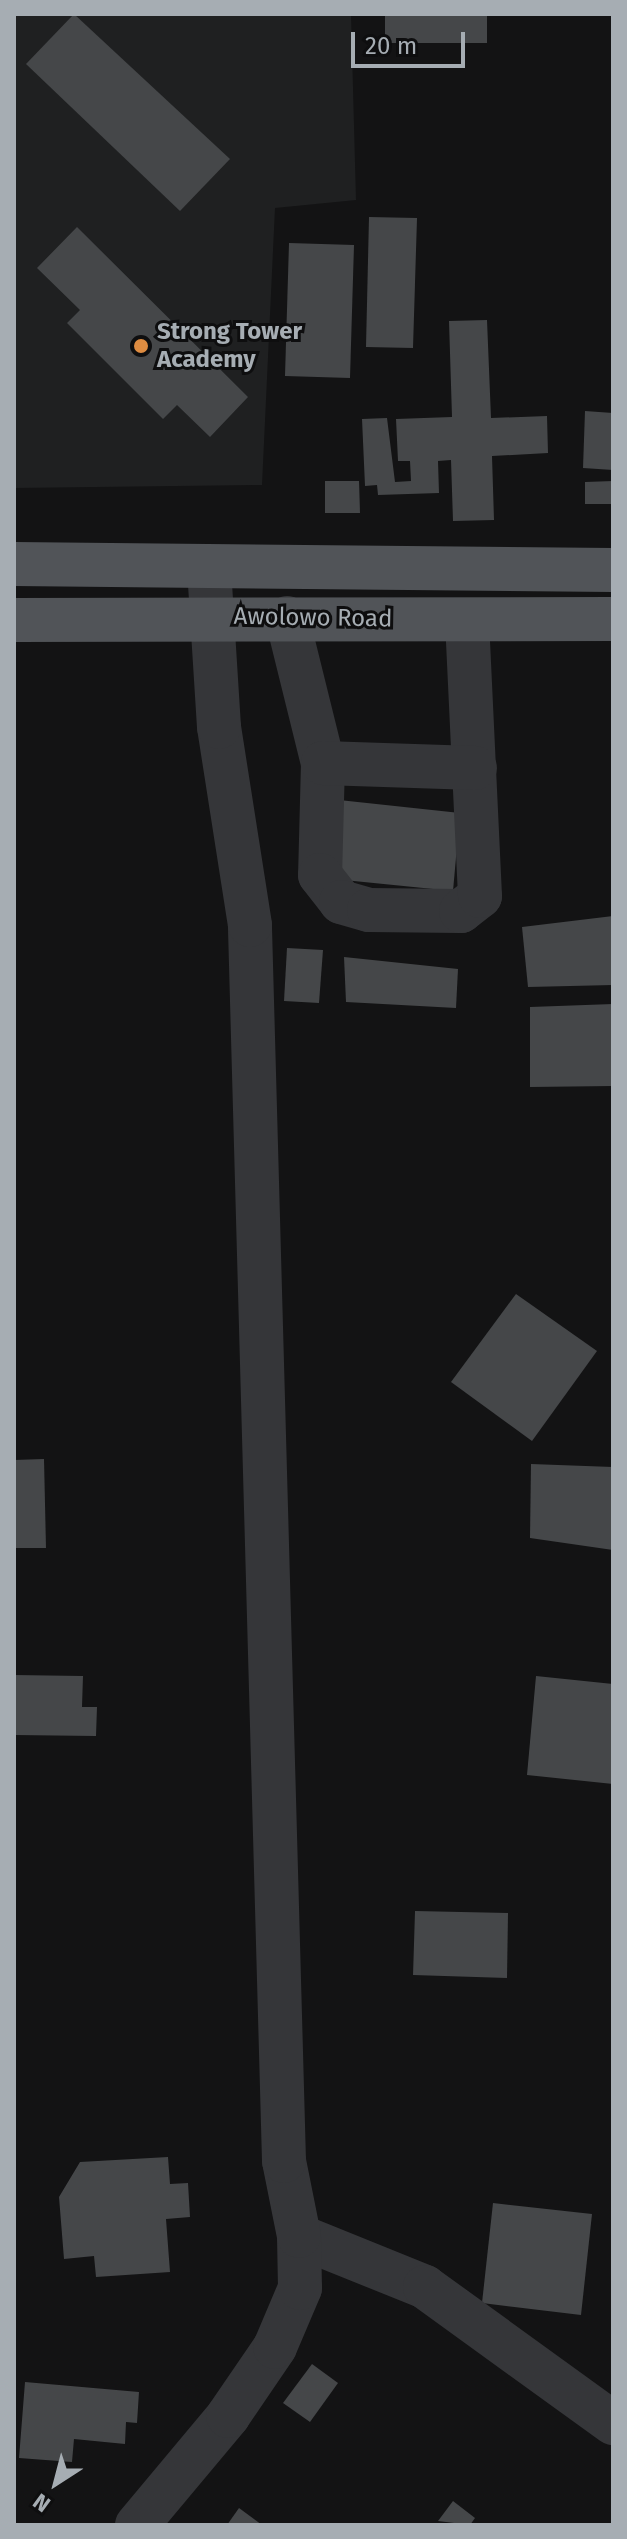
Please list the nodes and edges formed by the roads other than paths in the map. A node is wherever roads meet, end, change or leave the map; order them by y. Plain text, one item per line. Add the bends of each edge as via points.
1 (14, 564) edge
2 (209, 568) junction
3 (613, 570) edge
4 (209, 616) junction
5 (287, 618) junction
6 (613, 619) edge
7 (14, 620) edge
8 (467, 620) junction
9 (323, 763) junction
10 (475, 768) junction
11 (299, 2236) junction
12 (613, 2423) edge
13 (137, 2525) edge

1 - 2 main road, Awolowo Road
2 - 3 main road, Awolowo Road
2 - 4 street
4 - 5 main road, Awolowo Road
4 - 7 main road, Awolowo Road
4 - 11 street via 250,925 284,2161
5 - 8 main road, Awolowo Road
5 - 9 street
6 - 8 main road, Awolowo Road
8 - 10 street
9 - 10 street
9 - 10 street via 320,875 341,902 369,910 461,911 480,896
11 - 12 street via 425,2287
11 - 13 street via 300,2288 275,2347

